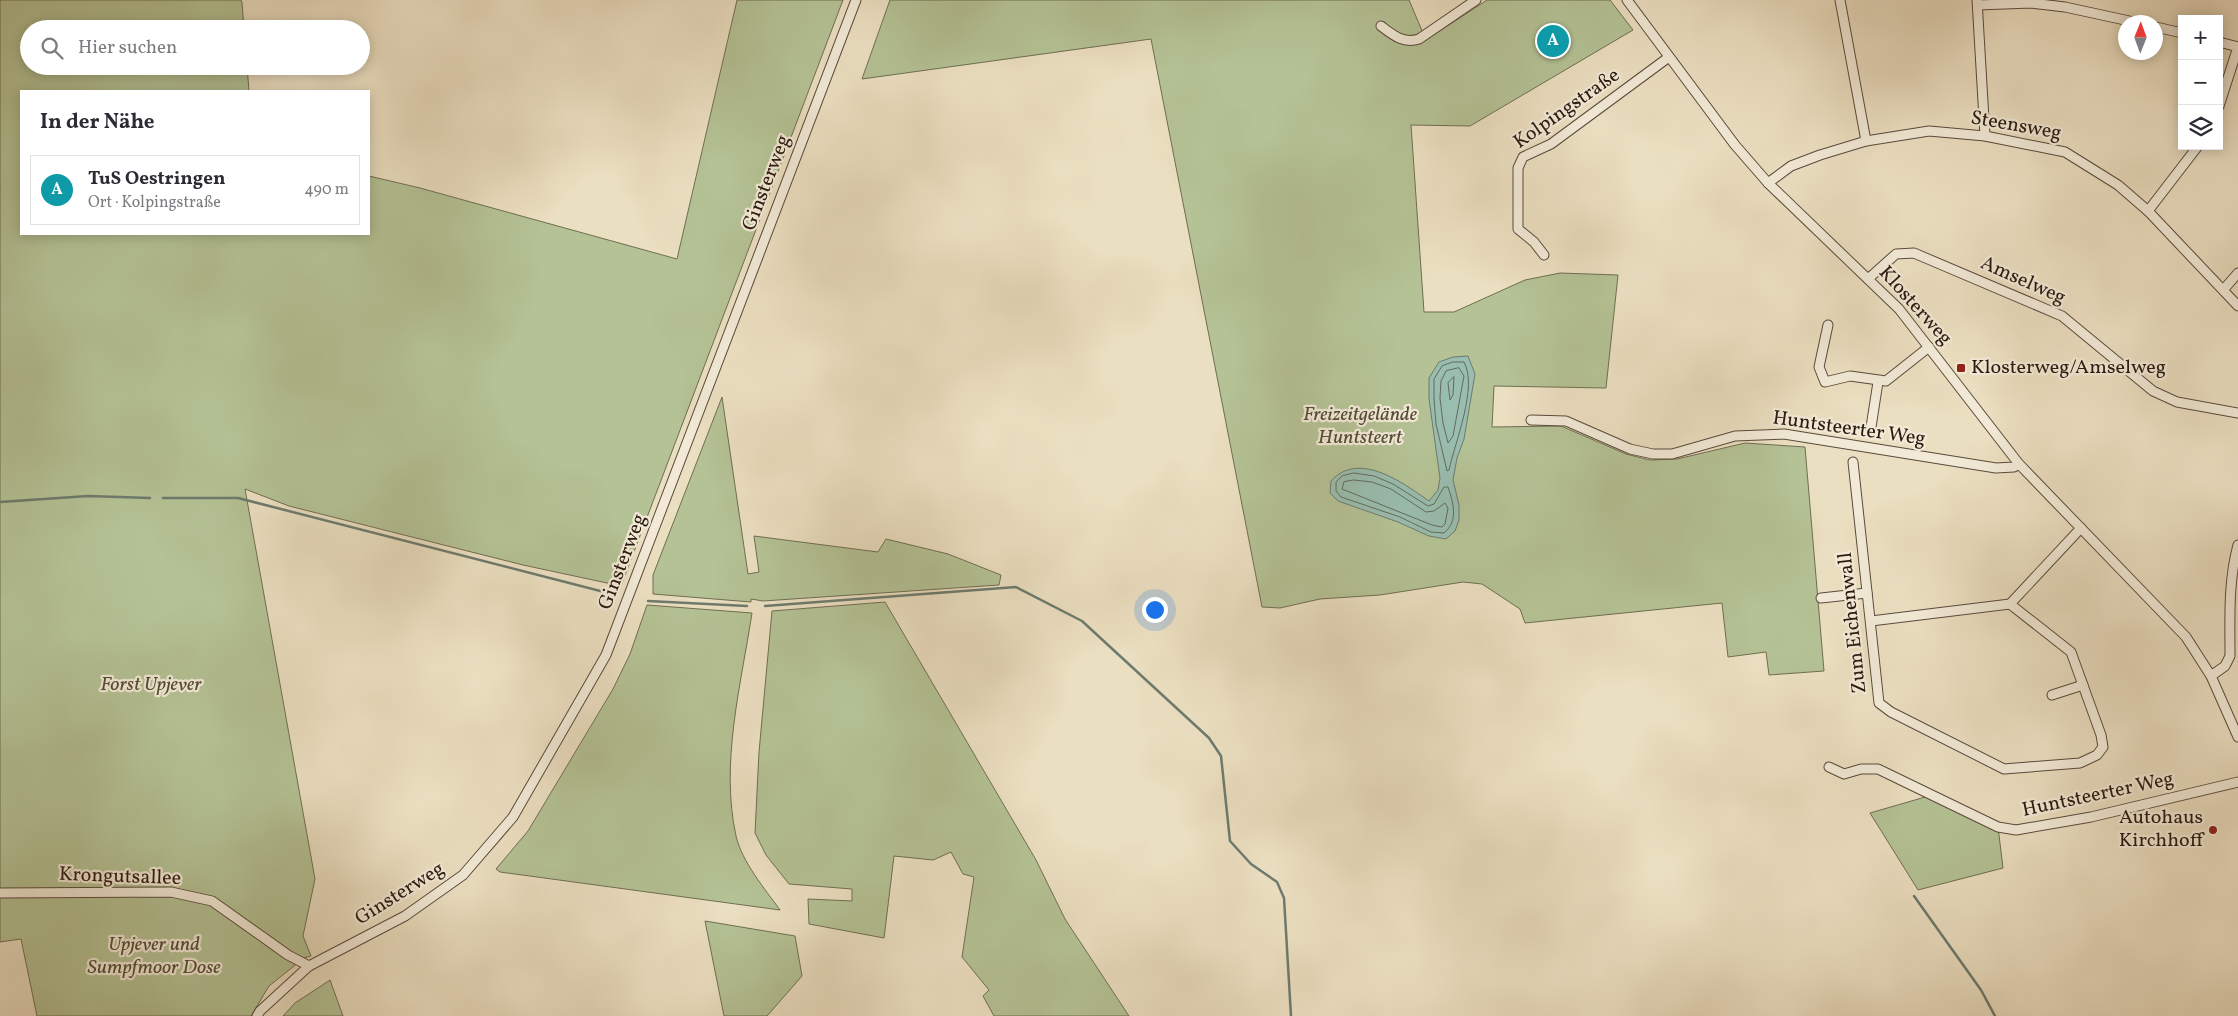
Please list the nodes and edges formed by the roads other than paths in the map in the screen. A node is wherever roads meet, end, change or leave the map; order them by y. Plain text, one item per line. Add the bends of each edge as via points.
1 (856, 0) edge
2 (1476, 0) edge
3 (1627, 0) edge
4 (1840, 0) edge
5 (1977, 2) edge
6 (2118, 19) edge
7 (1381, 26) dead end
8 (2163, 29) edge
9 (2178, 32) edge
10 (2223, 43) edge
11 (2238, 47) edge
12 (1670, 57) junction
13 (2219, 105) edge
14 (1985, 136) junction
15 (1866, 141) junction
16 (2195, 150) edge
17 (1768, 182) junction
18 (2148, 211) junction
19 (1544, 255) dead end
20 (2238, 273) edge
21 (1868, 279) junction
22 (2224, 289) junction
23 (2238, 306) edge
24 (1828, 325) dead end
25 (1929, 347) junction
26 (1878, 382) junction
27 (2238, 413) edge
28 (1532, 420) dead end
29 (1871, 427) dead end
30 (1853, 462) dead end
31 (2019, 464) junction
32 (2081, 528) junction
33 (2238, 545) edge
34 (1867, 593) junction
35 (1821, 598) dead end
36 (2010, 604) junction
37 (1871, 621) junction
38 (2211, 676) junction
39 (2083, 685) junction
40 (2052, 695) dead end
41 (2238, 737) edge
42 (1830, 767) dead end
43 (2238, 782) edge
44 (0, 893) edge
45 (309, 966) junction
46 (258, 1016) edge

1 - 45 street, Ginsterweg via 606,655 513,817 463,875 405,916
2 - 7 street via 1419,39 1397,38
3 - 12 street, Klosterweg
4 - 15 street
5 - 6 street via 2031,3
5 - 14 street
8 - 9 street
10 - 11 street
11 - 13 street
12 - 17 street, Klosterweg via 1735,145
12 - 19 street, Kolpingstraße via 1551,144 1523,157 1518,168 1518,229
14 - 15 street, Steensweg via 1929,131
14 - 18 street, Steensweg via 2065,152 2118,185
15 - 17 street, Steensweg via 1792,166
16 - 18 street
17 - 21 street, Klosterweg
18 - 22 street, Steensweg
20 - 22 street
21 - 25 street, Klosterweg
21 - 27 street, Amselweg via 1896,254 1914,253 2062,316 2153,391 2177,402
22 - 23 street, Steensweg
24 - 26 street via 1819,368 1825,382 1850,376
25 - 26 street via 1886,382
25 - 31 street, Klosterweg
26 - 29 street
28 - 31 street, Huntsteerter Weg via 1566,421 1630,449 1653,454 1672,454 1735,436 1784,434 1996,468
30 - 34 street, Zum Eichenwall
31 - 32 street, Klosterweg
32 - 36 street
32 - 38 street, Klosterweg via 2186,637
33 - 38 street via 2229,587 2230,656 2225,666
34 - 35 street
34 - 37 street, Zum Eichenwall
36 - 37 street
36 - 39 street, Zum Eichenwall via 2070,652
37 - 39 street, Zum Eichenwall via 1879,703 2004,770 2080,763 2097,755 2103,747 2101,735
38 - 41 street, Klosterweg
39 - 40 street
42 - 43 street, Huntsteerter Weg via 1844,774 1878,768 1998,827 2016,830 2116,812
44 - 45 street, Krongutsallee via 171,892 212,901 288,955
45 - 46 street, Ginsterweg via 260,1010

